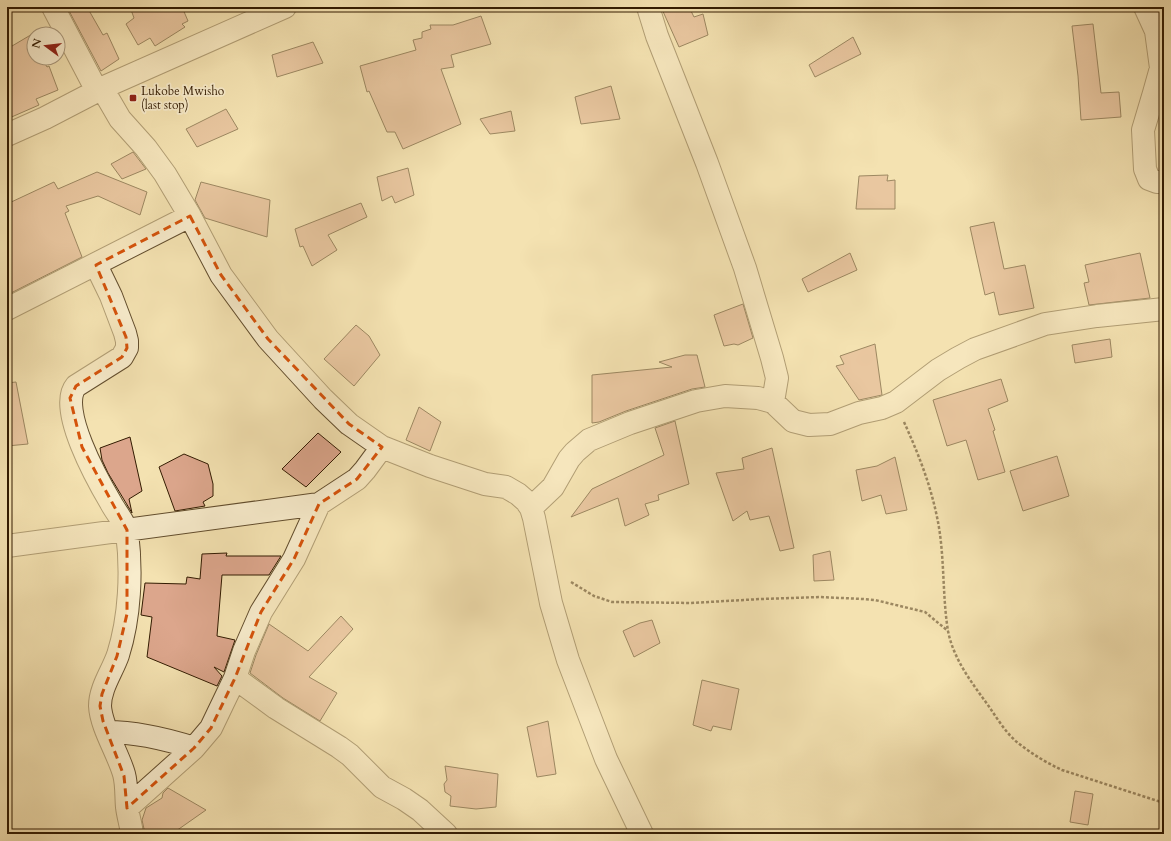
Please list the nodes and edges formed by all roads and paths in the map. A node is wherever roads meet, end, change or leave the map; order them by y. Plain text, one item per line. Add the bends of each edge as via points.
1 (53, 7) edge
2 (285, 7) edge
3 (648, 7) edge
4 (1145, 7) edge
5 (100, 90) junction
6 (7, 135) edge
7 (1164, 182) edge
8 (190, 216) junction
9 (96, 265) junction
10 (7, 308) edge
11 (1164, 309) edge
12 (773, 402) junction
13 (896, 402) junction
14 (382, 446) junction
15 (319, 504) junction
16 (531, 508) junction
17 (127, 530) junction
18 (7, 546) edge
19 (543, 564) junction
20 (948, 631) junction
21 (235, 678) junction
22 (108, 732) junction
23 (194, 748) junction
24 (1164, 803) edge
25 (127, 808) junction
26 (132, 834) edge
27 (446, 834) edge
28 (642, 834) edge

1 - 5 street
2 - 5 street
3 - 12 street via 745,268 777,378
4 - 7 street via 1156,31 1161,68 1143,130 1145,169 1149,179
5 - 6 street
5 - 8 street via 120,119 146,148
8 - 9 street
8 - 14 street via 221,275 268,339 349,424
9 - 10 street
9 - 17 street via 125,332 127,348 122,357 76,386 70,398 71,407 82,447
11 - 13 street via 1045,324 975,349 938,370
12 - 13 street via 793,421 809,425 830,424
12 - 16 street via 758,398 725,396 696,401 589,440 574,452 553,487
13 - 20 path via 920,459 933,499 938,525
14 - 15 street via 357,479
14 - 16 street via 485,484 506,488 518,494
15 - 17 street
15 - 21 street via 294,559 261,612
16 - 19 street
17 - 18 street
17 - 22 street via 127,614 118,656 102,694 100,706
19 - 20 path via 587,593 609,602 692,603 820,596 863,598 925,612
19 - 28 street via 555,618 576,683 606,759
20 - 24 path via 960,664 999,721 1018,743 1062,770
21 - 23 street via 211,728
21 - 27 street via 276,708 350,755 374,781 420,810
22 - 23 street via 140,734
22 - 25 street via 124,776
23 - 25 street
25 - 26 street

